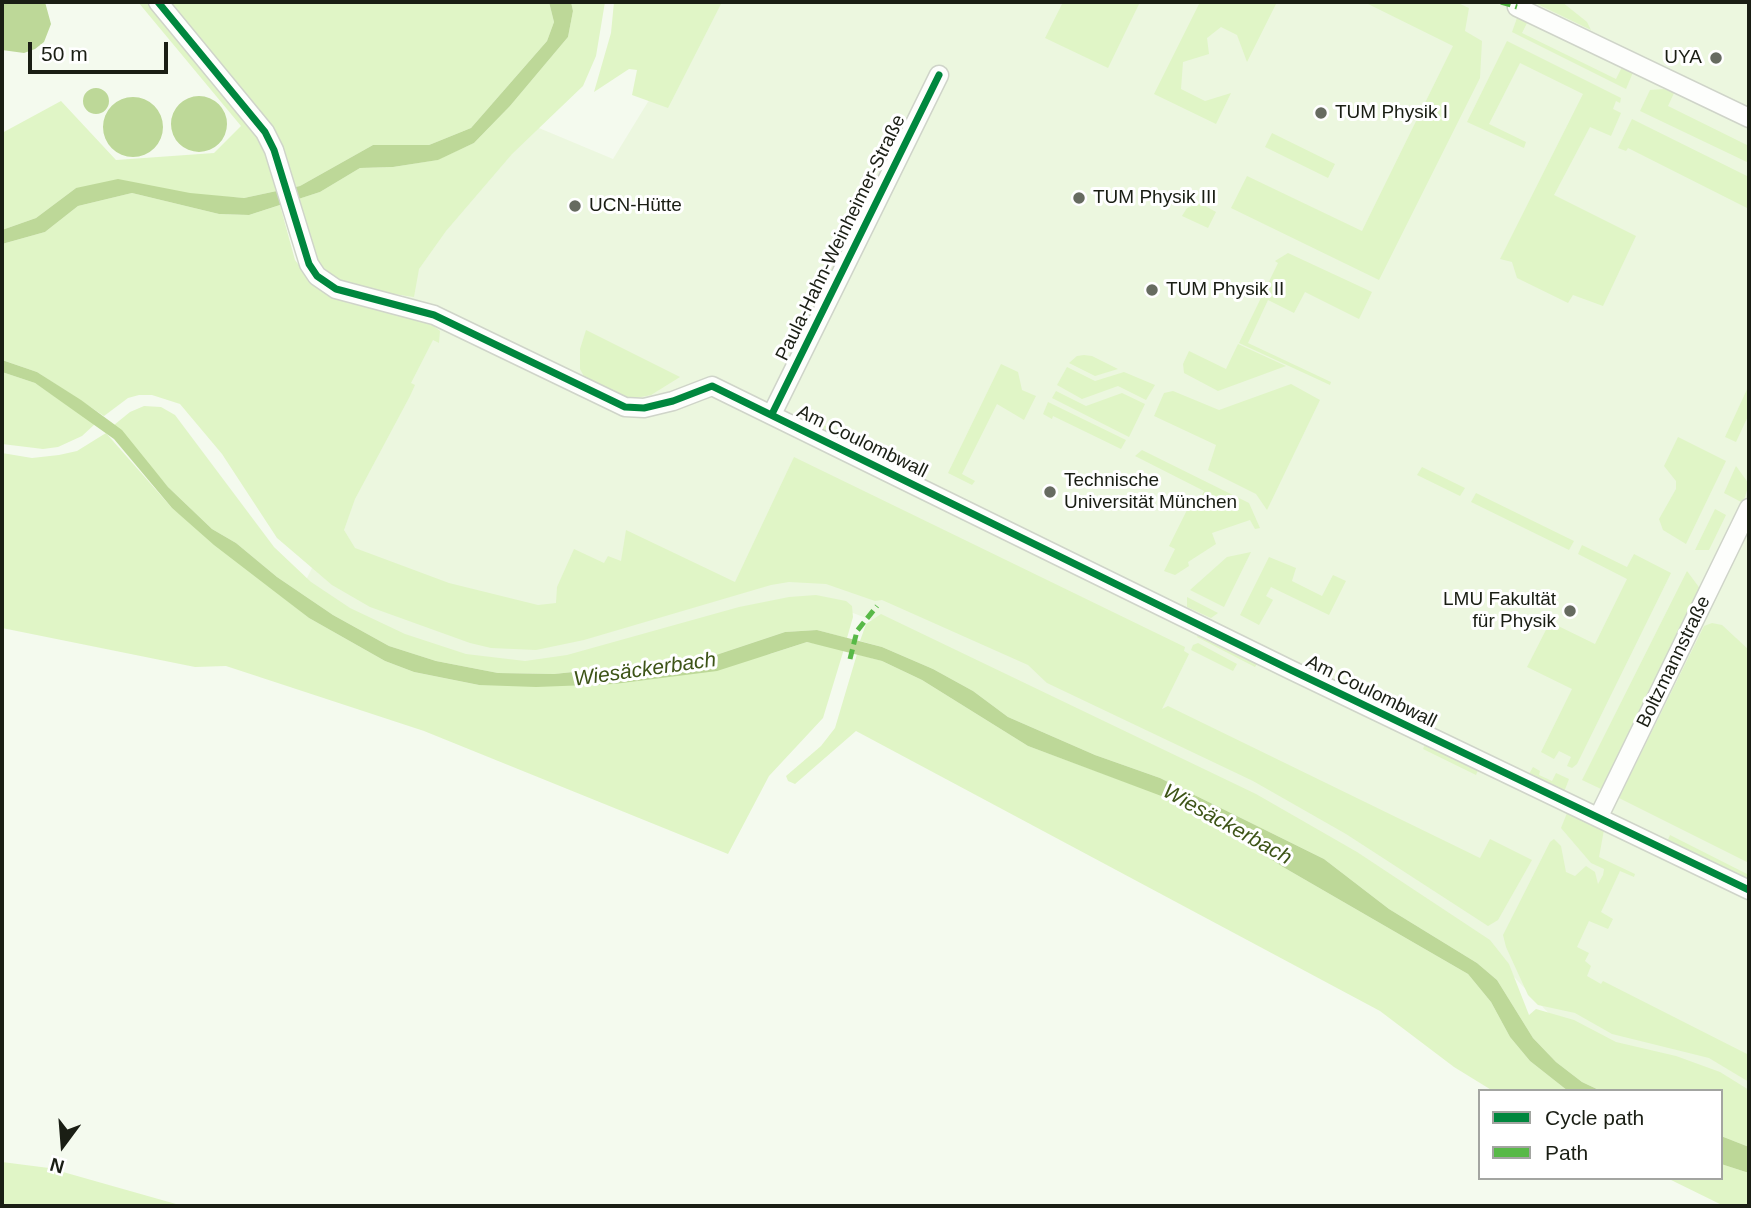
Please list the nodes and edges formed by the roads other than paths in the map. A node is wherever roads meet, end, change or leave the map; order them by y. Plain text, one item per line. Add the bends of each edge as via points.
1 (158, 2) edge
2 (1517, 7) dead end
3 (939, 75) dead end
4 (1749, 118) edge
5 (772, 414) junction
6 (1749, 508) edge
7 (1599, 817) junction
8 (1749, 890) edge

1 - 5 street, Am Coulombwall via 265,132 312,270 322,281 348,295 434,315 625,407 644,408 712,386
2 - 4 street
3 - 5 street, Paula-Hahn-Weinheimer-Straße
5 - 7 street, Am Coulombwall
6 - 7 street, Boltzmannstraße
7 - 8 street, Am Coulombwall

